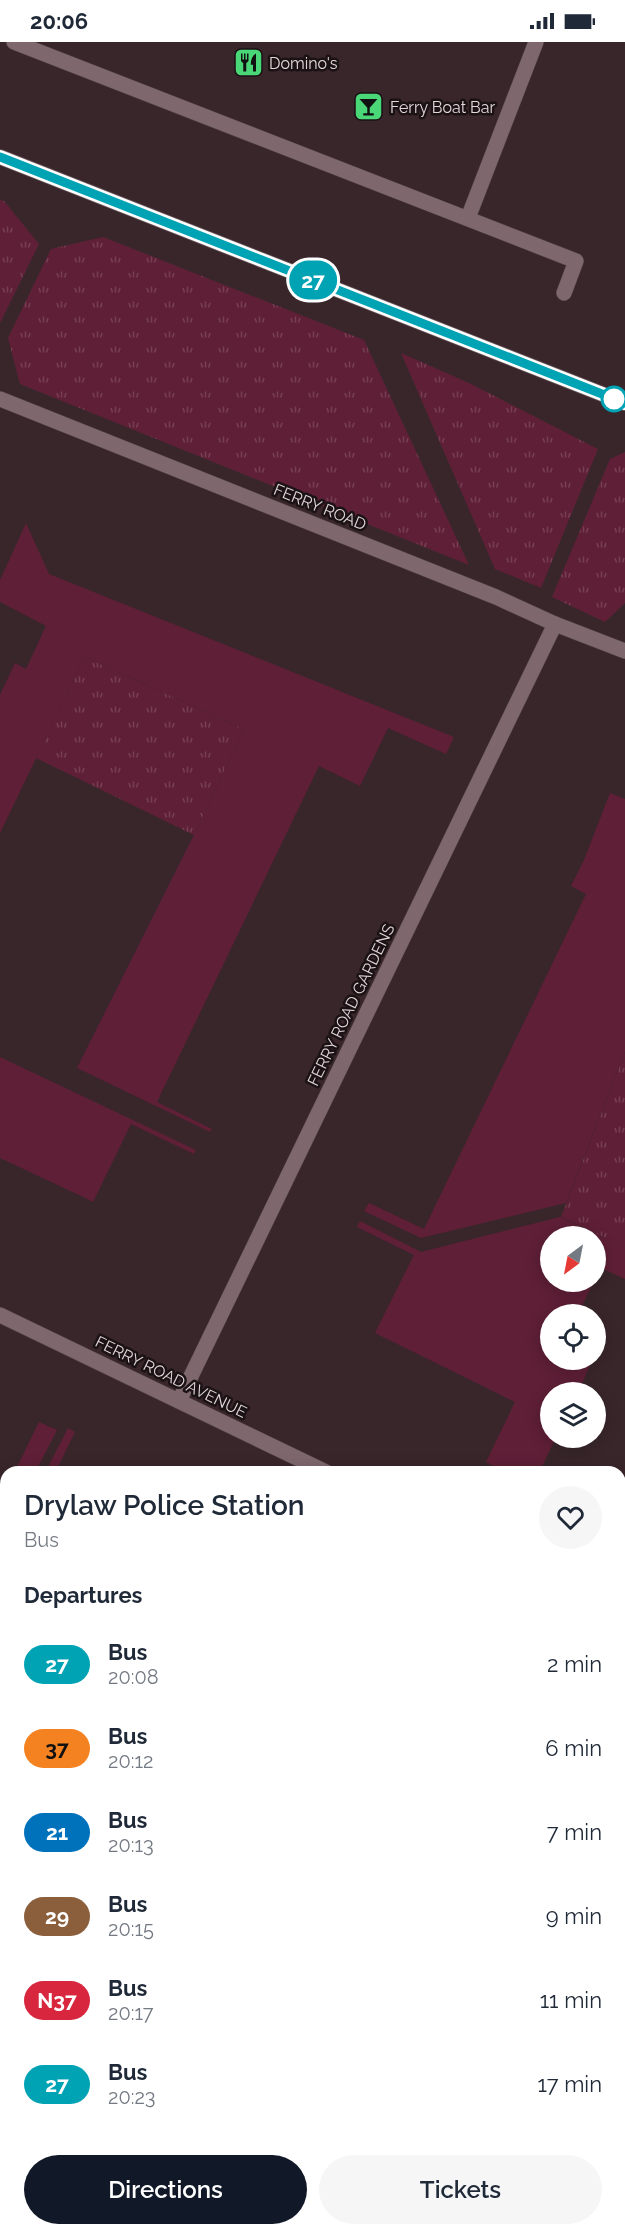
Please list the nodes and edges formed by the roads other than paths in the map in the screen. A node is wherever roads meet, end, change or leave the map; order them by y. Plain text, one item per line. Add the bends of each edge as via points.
1 (14, 42) edge
2 (536, 42) edge
3 (0, 157) edge
4 (468, 218) junction
5 (564, 293) dead end
6 (0, 399) edge
7 (625, 403) edge
8 (555, 624) junction
9 (625, 651) edge
10 (0, 1315) edge
11 (179, 1401) junction
12 (314, 1466) edge

1 - 4 street
2 - 4 street
3 - 7 street
4 - 5 street via 576,261
6 - 8 street, FERRY ROAD
8 - 9 street, FERRY ROAD
8 - 11 street, FERRY ROAD GARDENS
10 - 11 street, FERRY ROAD AVENUE
11 - 12 street, FERRY ROAD AVENUE

